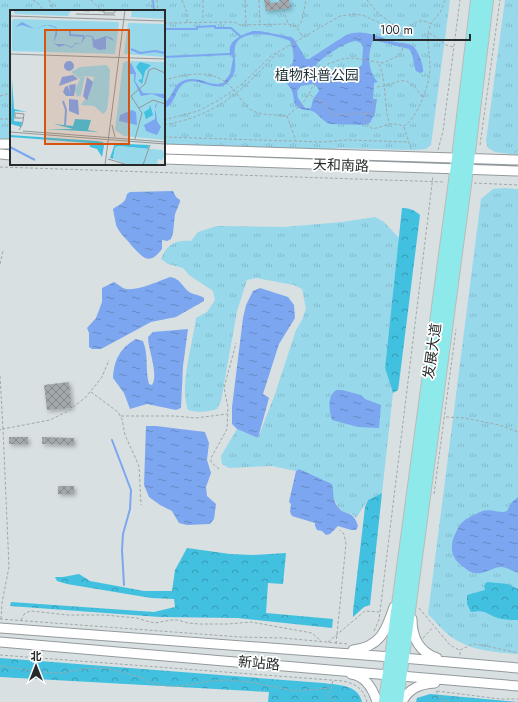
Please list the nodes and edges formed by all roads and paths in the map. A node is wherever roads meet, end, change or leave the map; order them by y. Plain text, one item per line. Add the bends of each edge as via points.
1 (33, 0) edge
2 (48, 0) edge
3 (91, 0) edge
4 (183, 0) edge
5 (203, 0) edge
6 (246, 0) edge
7 (259, 0) edge
8 (283, 0) edge
9 (306, 0) edge
10 (367, 0) edge
11 (445, 0) edge
12 (460, 0) edge
13 (477, 0) edge
14 (487, 0) edge
15 (500, 0) edge
16 (43, 10) edge
17 (53, 10) edge
18 (101, 10) edge
19 (203, 22) junction
20 (165, 23) edge
21 (187, 23) junction
22 (260, 24) junction
23 (288, 24) junction
24 (430, 24) junction
25 (246, 25) junction
26 (297, 27) junction
27 (403, 34) junction
28 (428, 34) junction
29 (302, 38) junction
30 (454, 47) junction
31 (278, 52) junction
32 (379, 63) junction
33 (165, 80) edge
34 (384, 85) junction
35 (377, 87) dead end
36 (234, 90) junction
37 (10, 93) edge
38 (237, 94) junction
39 (309, 94) junction
40 (0, 96) edge
41 (422, 97) junction
42 (373, 99) dead end
43 (365, 113) junction
44 (286, 116) junction
45 (165, 120) edge
46 (390, 124) junction
47 (165, 126) edge
48 (404, 126) junction
49 (165, 137) edge
50 (296, 141) junction
51 (409, 142) junction
52 (165, 149) edge
53 (0, 154) edge
54 (10, 155) edge
55 (415, 157) junction
56 (436, 158) junction
57 (165, 159) edge
58 (518, 160) edge
59 (465, 162) junction
60 (0, 167) edge
61 (434, 168) junction
62 (518, 171) edge
63 (433, 181) junction
64 (460, 182) junction
65 (518, 185) edge
66 (2, 251) dead end
67 (0, 264) edge
68 (457, 323) dead end
69 (236, 343) dead end
70 (109, 360) dead end
71 (0, 376) edge
72 (90, 392) junction
73 (227, 414) junction
74 (120, 416) junction
75 (440, 416) junction
76 (3, 429) junction
77 (0, 430) edge
78 (518, 432) edge
79 (219, 469) dead end
80 (434, 496) dead end
81 (141, 505) dead end
82 (340, 530) dead end
83 (406, 583) junction
84 (380, 612) junction
85 (417, 613) dead end
86 (21, 620) junction
87 (2, 623) edge
88 (434, 626) junction
89 (337, 634) junction
90 (372, 634) dead end
91 (239, 641) junction
92 (0, 642) edge
93 (322, 642) junction
94 (420, 642) dead end
95 (327, 643) junction
96 (353, 644) dead end
97 (336, 648) junction
98 (460, 650) junction
99 (318, 652) junction
100 (518, 653) edge
101 (0, 655) edge
102 (460, 656) dead end
103 (397, 657) junction
104 (444, 662) junction
105 (466, 664) junction
106 (0, 666) edge
107 (314, 668) junction
108 (518, 668) edge
109 (335, 670) junction
110 (394, 675) junction
111 (443, 679) junction
112 (333, 680) junction
113 (461, 681) junction
114 (518, 686) edge
115 (330, 688) junction
116 (518, 699) edge
117 (336, 702) edge
118 (367, 702) edge
119 (377, 702) edge
120 (385, 702) edge
121 (397, 702) edge
122 (402, 702) edge
123 (451, 702) edge

1 - 16 path
2 - 17 path
3 - 18 path
4 - 21 path
5 - 19 path
6 - 25 path
7 - 22 path
8 - 23 path
9 - 26 path via 302,21
10 - 27 path
11 - 24 path via 440,12
12 - 30 path
13 - 59 main road, 发展大道
14 - 59 main road, 发展大道
15 - 59 path via 482,136
19 - 21 path
19 - 25 path via 234,22
20 - 21 path
22 - 23 path
22 - 25 path
23 - 26 path
24 - 27 path via 425,21 416,22
24 - 28 path
26 - 29 path
27 - 29 path via 356,14 340,16
27 - 32 path via 402,51 398,56
28 - 30 path
28 - 41 path via 430,72
29 - 31 path
30 - 56 path
31 - 36 path
31 - 38 path
32 - 34 path
32 - 39 path via 353,58 328,64 319,73
33 - 36 path via 194,73 207,73 221,78
34 - 35 path
34 - 41 path via 395,81 411,82
34 - 46 path
36 - 38 path
36 - 45 path via 198,111
37 - 40 path
38 - 44 path via 246,107 253,111
38 - 47 path via 211,110 188,120
39 - 43 path via 325,104 330,115
39 - 44 path via 302,104
41 - 48 path via 417,111
42 - 43 path via 372,113
43 - 46 path via 366,123 371,128
44 - 50 path
46 - 48 path
48 - 51 path
49 - 50 path
50 - 51 path
51 - 55 path
52 - 55 street, 天和南路
53 - 54 street
55 - 56 street, 天和南路
56 - 59 street, 天和南路
57 - 61 street, 天和南路
58 - 59 street, 天和南路
59 - 61 street, 天和南路
59 - 62 street, 天和南路
59 - 64 main road, 发展大道
60 - 63 path
61 - 63 path
63 - 64 path
63 - 84 path
64 - 65 path
64 - 75 main road, 发展大道
64 - 83 main road, 发展大道
66 - 67 path
68 - 75 path
69 - 73 path via 224,388
70 - 72 path via 102,377
71 - 76 path
72 - 74 path via 111,405
72 - 76 path via 68,411 50,420
73 - 74 path via 196,418
73 - 79 path via 227,429 211,458
74 - 81 path via 138,466
75 - 78 path via 499,425
75 - 80 path
75 - 83 main road, 发展大道
76 - 77 path
76 - 87 path via 9,567 2,603
82 - 89 path via 344,534 346,544
83 - 99 street via 385,632 378,640 363,649
83 - 103 main road, 发展大道
83 - 105 street via 413,635 418,645 429,655
84 - 89 path via 365,611
84 - 90 path
85 - 88 path via 418,606
86 - 87 path
86 - 91 path
86 - 93 path via 25,613 31,611 137,618 155,623 170,620 199,624 252,622 312,633
87 - 91 street, 新站路
88 - 94 path
88 - 98 path via 450,645
89 - 95 path
89 - 97 path
91 - 93 path via 283,638
91 - 99 street, 新站路
92 - 107 street, 新站路
93 - 95 path
95 - 97 path
96 - 97 path
97 - 99 street, 新站路
97 - 103 street, 新站路
97 - 109 street
98 - 100 path via 473,644
98 - 102 path
101 - 112 path
103 - 104 street, 新站路
103 - 110 main road, 发展大道
104 - 105 street, 新站路
104 - 111 street
105 - 108 street, 新站路
106 - 115 path via 42,672 105,668 166,686 226,680 296,691
107 - 109 street, 新站路
107 - 119 street via 362,677 372,689
109 - 110 street, 新站路
110 - 111 street, 新站路
110 - 120 main road, 发展大道
110 - 121 main road, 发展大道
111 - 113 street, 新站路
112 - 115 path
112 - 118 path via 355,684 362,689
113 - 114 street, 新站路
113 - 122 street via 426,683 415,687
115 - 117 path via 328,696
116 - 123 path via 435,690 441,700

